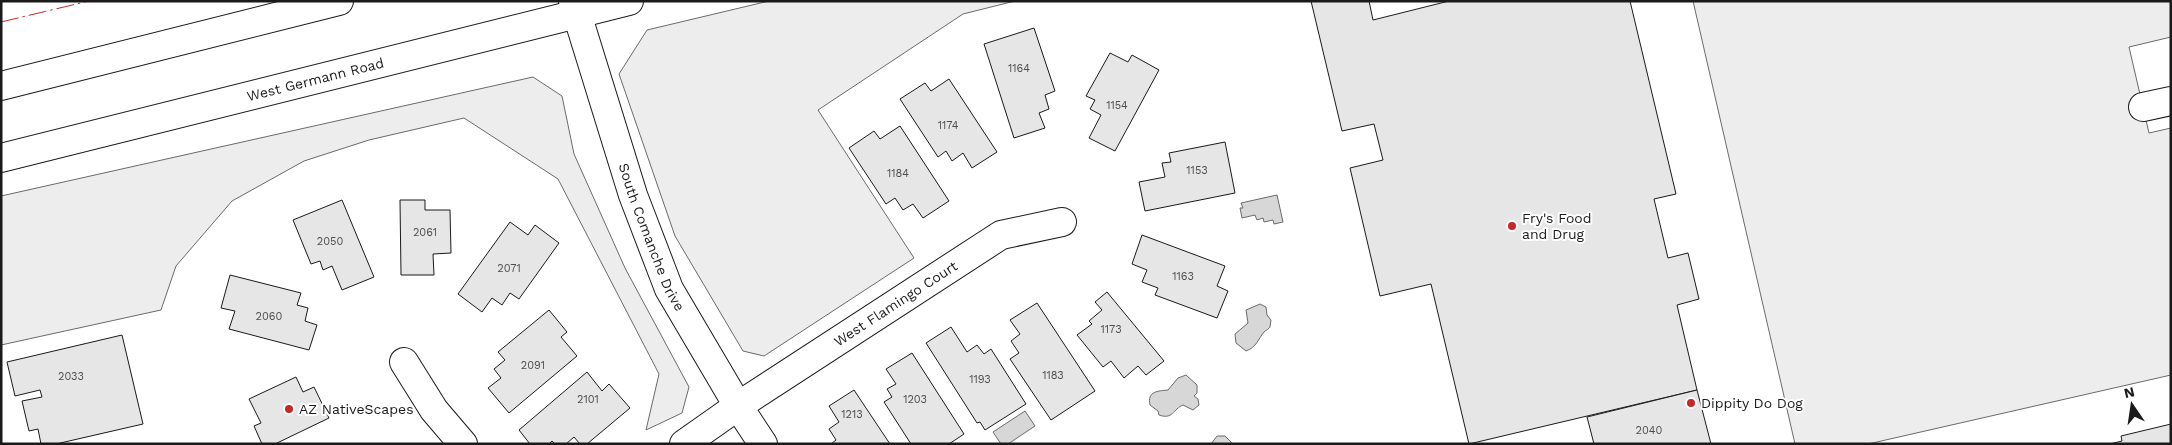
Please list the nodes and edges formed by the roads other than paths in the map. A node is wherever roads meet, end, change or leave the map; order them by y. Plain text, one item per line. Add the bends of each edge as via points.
1 (339, 1) edge
2 (629, 1) edge
3 (575, 8) edge
4 (1, 86) edge
5 (2171, 101) edge
6 (2143, 107) dead end
7 (1, 158) edge
8 (1062, 222) dead end
9 (404, 362) dead end
10 (738, 406) junction
11 (463, 444) edge
12 (684, 444) edge
13 (763, 444) edge

1 - 4 street
2 - 3 street, West Germann Road
3 - 7 street, West Germann Road
3 - 10 street, South Comanche Drive via 633,195 669,289
5 - 6 street
8 - 10 street, West Flamingo Court via 1001,235
9 - 11 street via 434,410
10 - 12 street, West Flamingo Court
10 - 13 street, South Comanche Drive

